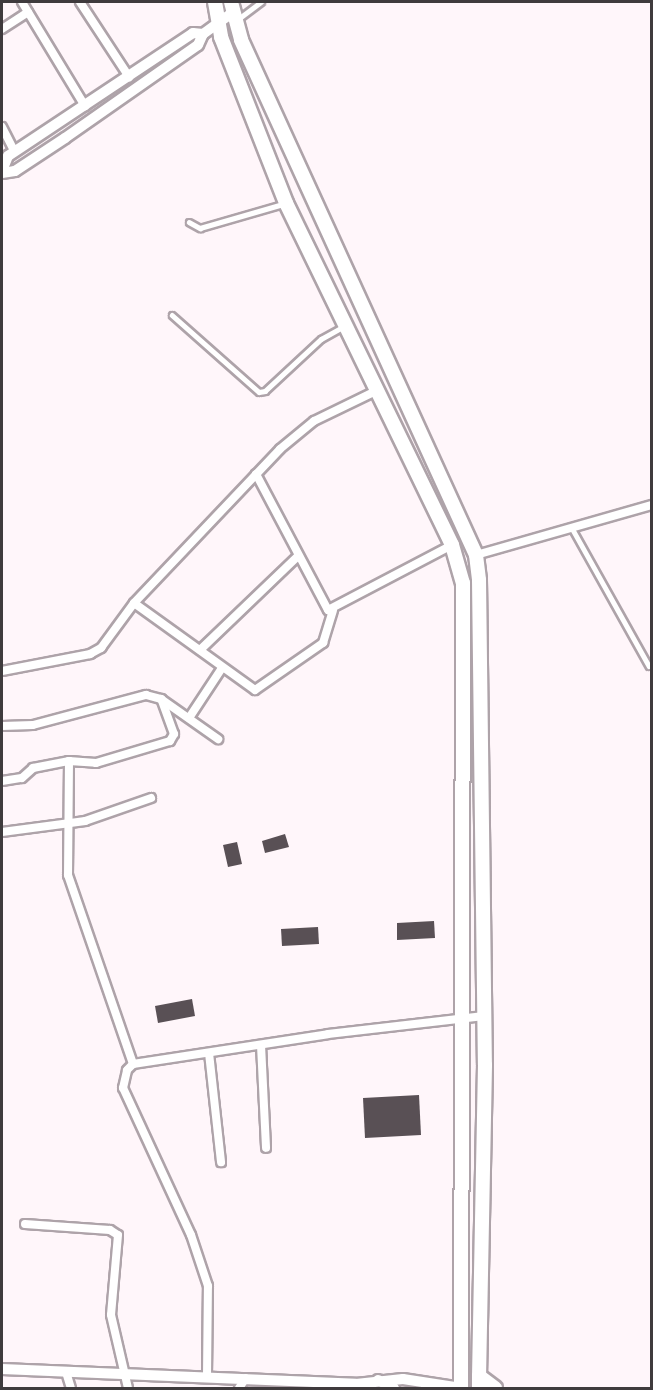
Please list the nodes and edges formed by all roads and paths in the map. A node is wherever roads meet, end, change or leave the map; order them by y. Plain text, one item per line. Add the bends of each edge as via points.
1 (22, 2) edge
2 (80, 2) edge
3 (215, 2) edge
4 (261, 2) edge
5 (28, 12) junction
6 (233, 12) edge
7 (217, 23) junction
8 (2, 29) edge
9 (203, 34) junction
10 (129, 76) junction
11 (86, 106) junction
12 (2, 127) edge
13 (15, 152) junction
14 (2, 172) edge
15 (286, 203) junction
16 (189, 222) dead end
17 (172, 315) dead end
18 (344, 326) junction
19 (376, 391) junction
20 (256, 474) junction
21 (651, 505) edge
22 (572, 528) junction
23 (452, 545) junction
24 (476, 555) junction
25 (298, 556) junction
26 (134, 603) junction
27 (333, 611) junction
28 (200, 650) junction
29 (648, 666) dead end
30 (222, 668) junction
31 (2, 671) edge
32 (161, 699) junction
33 (189, 718) junction
34 (2, 726) edge
35 (218, 739) dead end
36 (69, 761) junction
37 (2, 781) edge
38 (151, 798) dead end
39 (69, 821) junction
40 (2, 832) edge
41 (484, 1016) junction
42 (463, 1018) junction
43 (261, 1045) junction
44 (209, 1053) junction
45 (133, 1064) junction
46 (267, 1148) dead end
47 (220, 1162) dead end
48 (25, 1224) dead end
49 (2, 1369) edge
50 (66, 1372) junction
51 (124, 1376) junction
52 (207, 1376) junction
53 (246, 1378) junction
54 (378, 1380) junction
55 (479, 1382) edge
56 (294, 1385) edge
57 (461, 1388) edge
58 (71, 1389) edge
59 (128, 1389) edge
60 (239, 1389) edge
61 (394, 1389) edge
62 (495, 1389) edge

1 - 5 street
2 - 10 street
3 - 7 highway
4 - 6 lane
5 - 8 street
5 - 11 street
6 - 7 street
6 - 24 highway
7 - 9 street
7 - 15 highway
9 - 10 street via 193,33
9 - 14 street via 198,45 65,138 15,171
10 - 11 street
11 - 13 street
12 - 13 street
13 - 14 street via 8,156
15 - 16 lane via 200,228
15 - 18 highway
17 - 18 lane via 259,392 265,391 321,339
18 - 19 highway
19 - 20 street via 306,426
19 - 23 highway
20 - 25 street
20 - 26 street
21 - 22 street
22 - 24 street
22 - 29 lane
23 - 27 street
23 - 42 highway via 463,584
24 - 41 highway
25 - 27 street via 324,607
25 - 28 street
26 - 28 street
26 - 31 street via 109,640 90,654
27 - 30 street via 323,644 262,688 249,689
28 - 30 street
30 - 33 street
32 - 33 street
32 - 34 street via 146,694 33,725
32 - 36 street via 173,739 96,763
33 - 35 street
36 - 37 street via 33,768 22,778
36 - 39 street
38 - 39 street via 85,821
39 - 40 street
39 - 45 street via 66,866 71,889
41 - 42 street
41 - 55 highway
42 - 43 street
42 - 57 highway
43 - 44 street
43 - 46 street
44 - 45 street
44 - 47 street
45 - 52 street via 123,1076 123,1088 191,1235 208,1286
48 - 51 street via 116,1232 119,1240 111,1315
49 - 50 street
50 - 51 street
50 - 58 street
51 - 52 street
51 - 59 street
52 - 53 street
53 - 56 street
53 - 60 street
54 - 56 street
54 - 57 street via 403,1379
54 - 61 street
55 - 62 highway

